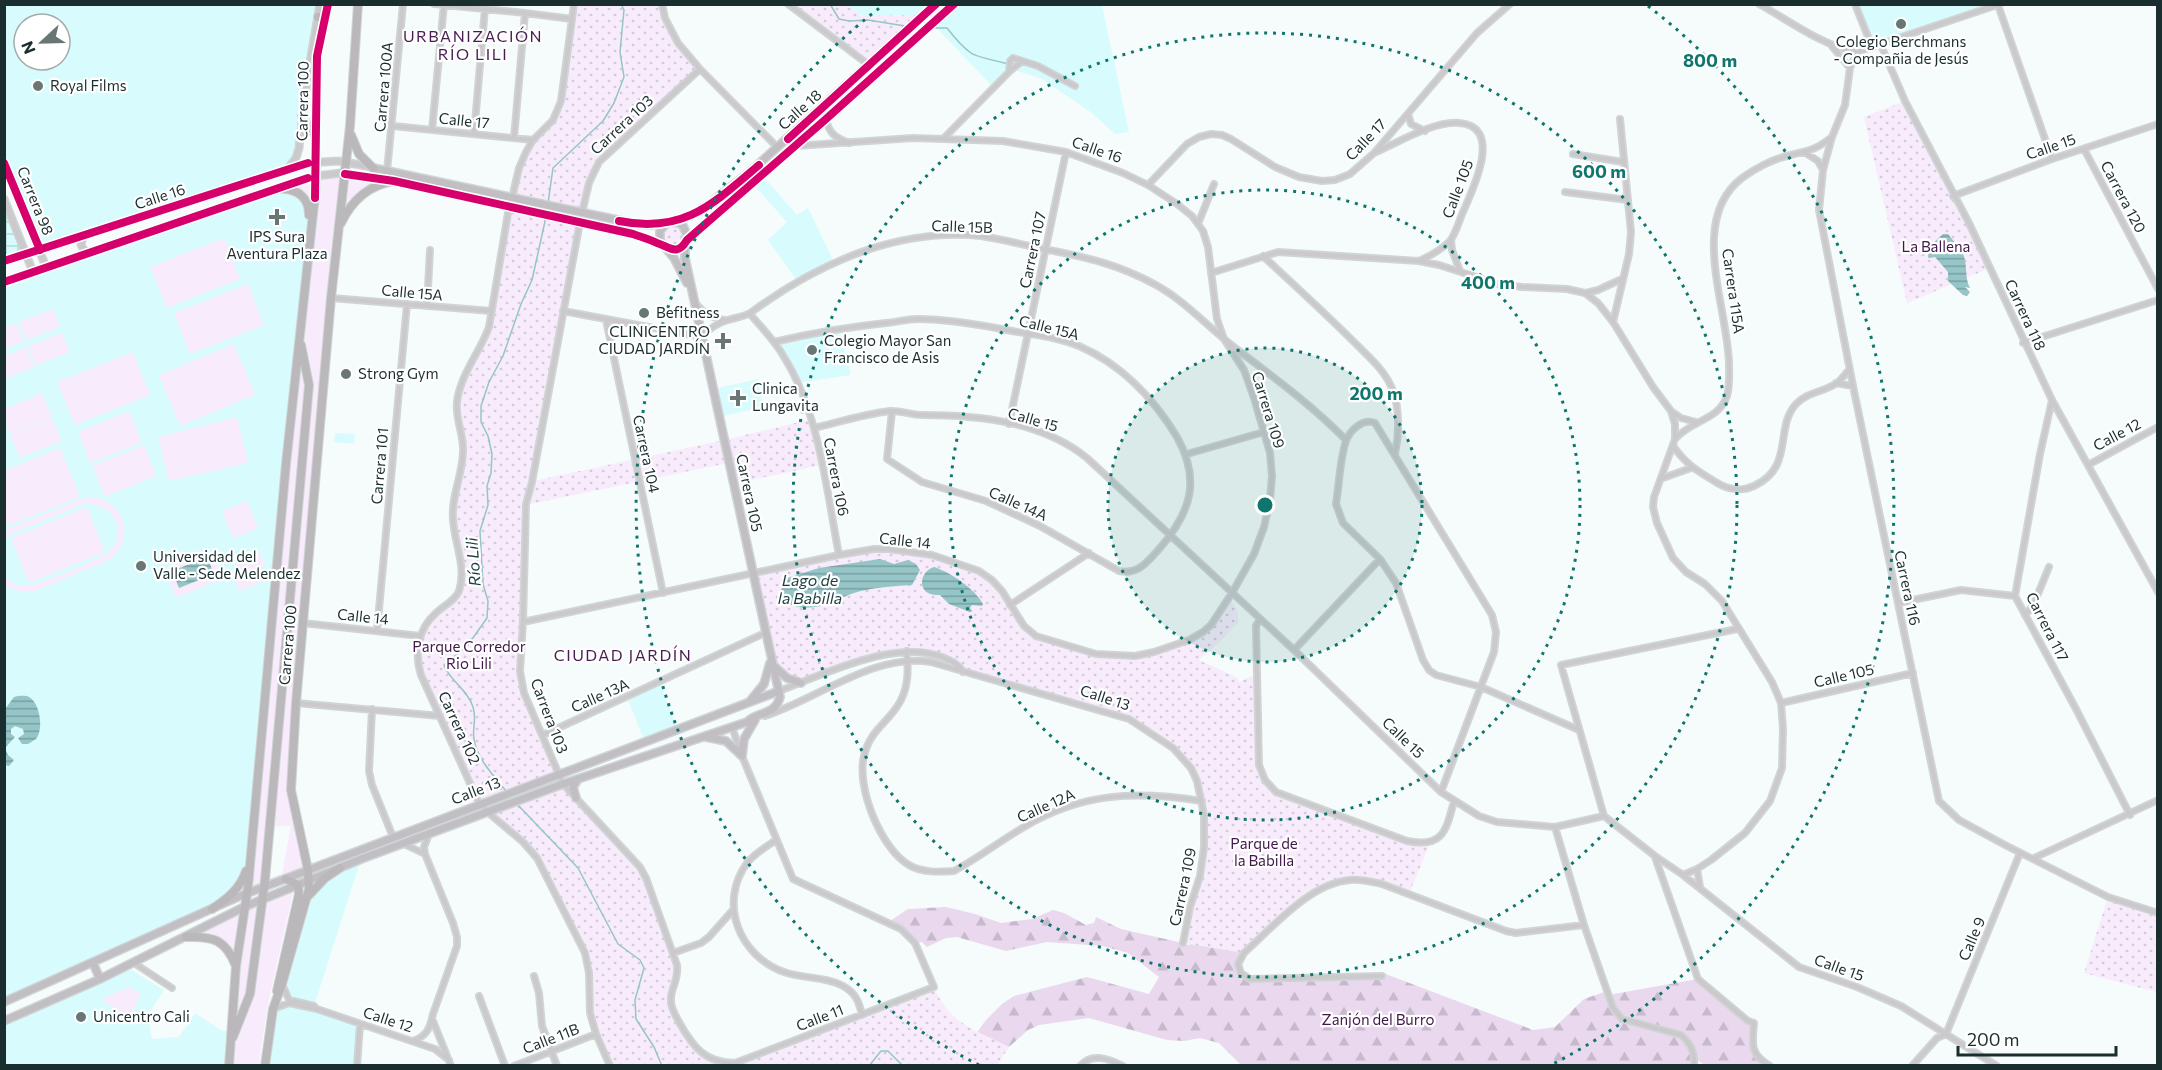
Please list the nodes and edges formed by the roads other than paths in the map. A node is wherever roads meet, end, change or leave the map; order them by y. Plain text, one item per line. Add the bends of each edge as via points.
1 (320, 4) edge
2 (328, 4) edge
3 (358, 4) edge
4 (403, 4) edge
5 (434, 4) edge
6 (574, 4) edge
7 (662, 4) edge
8 (788, 4) edge
9 (936, 4) edge
10 (954, 4) edge
11 (1510, 4) edge
12 (1770, 4) edge
13 (1855, 4) edge
14 (444, 5) edge
15 (1999, 5) edge
16 (1761, 6) edge
17 (485, 8) junction
18 (525, 13) junction
19 (321, 17) junction
20 (572, 19) junction
21 (1880, 43) junction
22 (1830, 44) junction
23 (1872, 47) junction
24 (1857, 52) junction
25 (1021, 63) junction
26 (869, 65) junction
27 (1850, 68) junction
28 (700, 69) junction
29 (1009, 71) junction
30 (1075, 86) dead end
31 (1408, 114) junction
32 (302, 116) junction
33 (826, 119) junction
34 (1620, 119) dead end
35 (2157, 124) edge
36 (350, 126) junction
37 (393, 126) junction
38 (432, 130) junction
39 (1425, 131) junction
40 (474, 134) junction
41 (1833, 137) junction
42 (316, 138) junction
43 (514, 138) junction
44 (944, 138) junction
45 (533, 140) junction
46 (852, 144) junction
47 (795, 146) junction
48 (778, 148) junction
49 (2084, 149) junction
50 (1066, 152) junction
51 (1804, 152) junction
52 (1374, 153) junction
53 (1573, 154) dead end
54 (2052, 159) junction
55 (316, 162) junction
56 (346, 162) junction
57 (1623, 162) junction
58 (4, 163) edge
59 (373, 168) junction
60 (1823, 170) junction
61 (286, 171) junction
62 (387, 171) junction
63 (345, 174) junction
64 (316, 176) junction
65 (393, 181) junction
66 (1214, 184) dead end
67 (1148, 185) junction
68 (282, 189) junction
69 (1565, 192) dead end
70 (1953, 196) junction
71 (4, 198) edge
72 (512, 198) junction
73 (1629, 200) junction
74 (22, 206) junction
75 (509, 207) junction
76 (582, 213) junction
77 (580, 222) junction
78 (672, 222) junction
79 (1198, 224) junction
80 (338, 230) junction
81 (83, 235) junction
82 (1451, 240) junction
83 (686, 242) junction
84 (663, 245) junction
85 (309, 246) junction
86 (1046, 249) junction
87 (39, 250) junction
88 (430, 250) dead end
89 (89, 253) junction
90 (26, 254) junction
91 (1263, 256) junction
92 (4, 261) edge
93 (1419, 261) junction
94 (46, 267) junction
95 (33, 272) junction
96 (1460, 272) junction
97 (1211, 273) junction
98 (1622, 279) junction
99 (4, 282) edge
100 (2157, 289) edge
101 (1585, 293) junction
102 (331, 298) junction
103 (694, 299) junction
104 (2157, 300) edge
105 (407, 304) junction
106 (428, 306) junction
107 (491, 311) junction
108 (563, 311) junction
109 (750, 314) junction
110 (606, 320) junction
111 (728, 320) junction
112 (1613, 322) junction
113 (1029, 334) junction
114 (702, 337) junction
115 (1224, 339) junction
116 (300, 342) junction
117 (774, 342) junction
118 (2024, 343) junction
119 (1849, 370) junction
120 (1836, 383) junction
121 (1853, 386) junction
122 (2052, 400) junction
123 (892, 411) junction
124 (1671, 411) junction
125 (1696, 422) junction
126 (1009, 424) junction
127 (814, 428) junction
128 (2157, 428) edge
129 (1264, 432) junction
130 (1675, 438) junction
131 (1346, 440) junction
132 (1674, 447) junction
133 (1186, 454) junction
134 (1395, 454) junction
135 (2088, 465) junction
136 (1691, 468) junction
137 (1662, 478) junction
138 (1171, 535) junction
139 (1089, 553) junction
140 (839, 555) junction
141 (1380, 560) junction
142 (2049, 567) dead end
143 (752, 573) junction
144 (2157, 575) edge
145 (2150, 579) junction
146 (2157, 592) edge
147 (663, 593) junction
148 (1232, 593) junction
149 (2015, 596) junction
150 (1898, 603) junction
151 (1010, 605) junction
152 (2025, 615) junction
153 (1260, 619) junction
154 (524, 622) junction
155 (303, 623) junction
156 (1737, 629) junction
157 (377, 631) junction
158 (765, 633) junction
159 (420, 636) junction
160 (1294, 650) junction
161 (907, 651) junction
162 (907, 660) junction
163 (771, 661) junction
164 (963, 672) junction
165 (1913, 674) junction
166 (801, 683) junction
167 (1481, 687) junction
168 (779, 691) junction
169 (296, 703) junction
170 (748, 703) junction
171 (1781, 703) junction
172 (372, 708) junction
173 (732, 710) junction
174 (440, 716) junction
175 (757, 719) junction
176 (747, 722) junction
177 (732, 727) junction
178 (1579, 730) junction
179 (543, 735) junction
180 (701, 738) junction
181 (742, 756) junction
182 (558, 775) junction
183 (578, 779) junction
184 (564, 784) junction
185 (1441, 792) junction
186 (576, 798) junction
187 (2157, 800) edge
188 (1202, 801) junction
189 (1454, 801) junction
190 (480, 805) junction
191 (487, 812) junction
192 (2130, 815) junction
193 (1604, 816) junction
194 (1555, 827) junction
195 (429, 834) junction
196 (393, 837) junction
197 (776, 840) junction
198 (404, 844) junction
199 (251, 852) junction
200 (2020, 853) junction
201 (425, 854) junction
202 (1655, 856) junction
203 (2034, 858) junction
204 (340, 868) junction
205 (1697, 869) junction
206 (308, 870) junction
207 (1683, 874) junction
208 (286, 879) junction
209 (309, 880) junction
210 (298, 885) junction
211 (264, 887) junction
212 (1700, 888) junction
213 (247, 894) junction
214 (308, 897) junction
215 (262, 900) junction
216 (244, 907) junction
217 (212, 909) junction
218 (733, 910) junction
219 (2157, 913) edge
220 (1584, 925) junction
221 (186, 937) junction
222 (1183, 943) dead end
223 (673, 953) junction
224 (93, 963) junction
225 (134, 963) junction
226 (236, 966) junction
227 (534, 976) dead end
228 (1382, 976) dead end
229 (100, 980) junction
230 (282, 984) junction
231 (172, 988) dead end
232 (479, 996) dead end
233 (276, 998) junction
234 (4, 1002) edge
235 (273, 1009) junction
236 (317, 1009) junction
237 (862, 1015) junction
238 (432, 1018) junction
239 (4, 1021) edge
240 (360, 1024) junction
241 (596, 1034) junction
242 (1946, 1034) junction
243 (413, 1041) junction
244 (230, 1044) junction
245 (551, 1052) junction
246 (712, 1060) joint
247 (450, 1063) edge
248 (229, 1065) edge
249 (265, 1065) edge
250 (357, 1065) edge
251 (505, 1065) edge
252 (514, 1065) edge
253 (557, 1065) edge
254 (610, 1065) edge
255 (1080, 1065) edge
256 (1123, 1065) edge
257 (1694, 1065) edge
258 (1770, 1065) edge
259 (1912, 1065) edge
260 (1997, 1065) edge

1 - 19 street, Carrera 100
2 - 19 main road, Carrera 100
3 - 36 main road, Carrera 100
4 - 37 street, Carrera 100A
5 - 14 street
6 - 20 street
7 - 28 street via 671,31
8 - 26 street
9 - 26 main road, Calle 18
10 - 33 main road, Calle 18
11 - 31 street, Calle 17 via 1477,33
12 - 16 street
13 - 23 street
14 - 17 street
14 - 38 street
15 - 21 street
15 - 54 street
16 - 22 street
17 - 18 street
17 - 40 street
18 - 20 street
18 - 43 street
19 - 32 street, Carrera 100
19 - 42 main road, Carrera 100
20 - 45 street via 561,101 553,120
21 - 23 street
21 - 70 street, Carrera 118
22 - 24 street
22 - 27 street
23 - 24 street
24 - 27 street, Carrera 116
25 - 29 street
25 - 29 street via 1013,58
25 - 30 street via 1038,66
26 - 48 main road, Calle 18
27 - 41 street, Carrera 116 via 1845,105
28 - 48 street
28 - 76 street, Carrera 103 via 599,162 592,172
29 - 44 street
31 - 39 street via 1411,124
31 - 52 street, Calle 17
32 - 42 main road
32 - 61 street, Carrera 100 via 296,159
33 - 46 street via 831,133
33 - 47 main road, Calle 18
34 - 57 street
35 - 49 street, Calle 15
36 - 56 main road, Carrera 100
36 - 59 main road via 357,151
37 - 38 street, Calle 17
37 - 62 street, Carrera 100A
38 - 40 street, Calle 17
39 - 52 street, Calle 105
39 - 82 street, Calle 105 via 1460,123 1478,132 1483,142 1484,154 1474,187
40 - 43 street, Calle 17
41 - 51 street
41 - 60 street, Carrera 116
42 - 55 main road, Carrera 100
43 - 45 street, Calle 17
44 - 46 street, Calle 16
44 - 50 street, Calle 16 via 1003,141
45 - 72 street via 519,168
46 - 47 street, Calle 16
47 - 83 main road, Calle 18
48 - 78 main road, Calle 18 via 711,203
49 - 54 street, Calle 15
49 - 100 street, Carrera 120
50 - 67 street, Calle 16
50 - 86 street, Carrera 107
51 - 60 street via 1818,161
51 - 125 street, Carrera 115A via 1784,156 1742,178 1722,202 1713,235 1729,347 1729,383 1720,410
52 - 67 street, Calle 17 via 1350,174 1322,181 1291,174 1231,139 1211,134 1187,144
53 - 57 street
54 - 70 street, Calle 15
55 - 56 street, Calle 16
55 - 61 street, Calle 16
55 - 64 main road, Carrera 100
56 - 59 street, Calle 16
56 - 63 main road, Carrera 100
57 - 73 street
58 - 74 street, Carrera 98
59 - 62 main road, Calle 16
60 - 119 street, Carrera 116 via 1821,228
61 - 81 street, Calle 16
62 - 72 main road, Calle 16
63 - 64 street, Calle 16
63 - 65 street, Calle 16
63 - 80 main road, Carrera 100
64 - 68 street, Calle 16
64 - 85 main road, Carrera 100
65 - 75 main road, Calle 16
65 - 80 main road via 360,196 349,207
66 - 79 street
67 - 79 street, Calle 16 via 1178,204
68 - 85 main road via 296,191 307,201
68 - 89 street, Calle 16
69 - 73 street
70 - 118 street, Carrera 118
71 - 74 street via 15,213 21,212
71 - 90 street, Carrera 98
72 - 76 main road, Calle 16
73 - 98 street via 1631,232
74 - 87 street, Carrera 98
75 - 77 main road, Calle 16
75 - 107 street
76 - 78 main road, Calle 16 via 636,224
77 - 84 main road, Calle 16
77 - 108 street, Carrera 103
78 - 83 main road via 686,230
78 - 84 main road via 660,231
79 - 97 street, Calle 16 via 1208,247
80 - 102 main road, Carrera 100
81 - 87 street, Calle 16
81 - 89 street via 81,244
82 - 93 street, Calle 105
82 - 96 street, Calle 105
83 - 84 main road via 675,250
83 - 103 main road, Carrera 105 via 685,258
84 - 103 main road, Carrera 105 via 680,268
85 - 116 main road, Carrera 100
86 - 109 street, Calle 15B via 982,236 893,243 824,267
86 - 113 street, Carrera 107
86 - 115 street, Calle 15B via 1092,258 1157,285
87 - 90 street, Calle 16
87 - 94 street, Carrera 98
88 - 106 street
89 - 94 street, Calle 16
90 - 92 street, Calle 16
90 - 95 street, Carrera 98
91 - 93 street via 1288,252
91 - 97 street
91 - 134 street via 1383,371 1398,405
93 - 96 street
94 - 95 street, Calle 16
95 - 99 street, Calle 16
96 - 101 street via 1498,284
97 - 115 street, Calle 16 via 1214,308
98 - 101 street
98 - 112 street
101 - 112 street
102 - 105 street, Calle 15A
102 - 155 main road, Carrera 100
103 - 111 street via 705,313
103 - 114 main road, Carrera 105
104 - 118 street
105 - 106 street, Calle 15A
105 - 157 street, Carrera 101
106 - 107 street, Calle 15A
107 - 159 street via 483,345 463,380 457,404 464,448 453,513 461,563 459,591 425,625
108 - 110 street
108 - 154 street, Carrera 103 via 526,504
109 - 111 street, Calle 15B
109 - 117 street, Carrera 106
110 - 114 street
110 - 147 street, Carrera 104
111 - 114 street, Calle 15B
112 - 124 street
113 - 117 street, Calle 15A via 918,319 839,328
113 - 126 street, Carrera 107
113 - 133 street, Calle 15A via 1079,346 1109,364 1139,387 1165,417
114 - 143 main road, Carrera 105
115 - 129 street, Carrera 109 via 1244,370
115 - 131 street via 1282,383
116 - 199 main road, Carrera 100
116 - 211 main road via 309,385
117 - 127 street, Carrera 106 via 798,383
118 - 122 street, Carrera 118
119 - 120 street
119 - 121 street, Carrera 116
120 - 121 street
120 - 136 street via 1796,404 1789,415 1782,453 1764,481 1738,490
121 - 150 street, Carrera 116
122 - 135 street, Carrera 118
122 - 149 street, Carrera 117
123 - 126 street, Calle 15 via 968,416
123 - 127 street, Calle 15
123 - 139 street, Calle 14A via 887,459 922,482 986,501
124 - 125 street
124 - 130 street
125 - 130 street, Carrera 115A
126 - 138 street, Calle 15 via 1070,444
127 - 140 street, Carrera 106
128 - 135 street, Calle 12
129 - 133 street
129 - 148 street, Carrera 109 via 1270,453 1270,500 1254,554
130 - 132 street
131 - 134 street via 1362,423 1371,421
131 - 141 street via 1336,504 1338,514
132 - 136 street
132 - 137 street
133 - 138 street, Calle 15A via 1191,490 1188,505
134 - 167 street via 1492,615 1496,632 1494,652
135 - 145 street, Carrera 118
136 - 137 street
137 - 156 street via 1653,507 1663,541 1686,572 1722,601
138 - 139 street, Calle 14A via 1144,566 1134,571 1119,571
138 - 148 street, Calle 15
139 - 151 street
140 - 143 street, Calle 14
140 - 151 street, Calle 14 via 890,549 932,555 979,571 992,580
141 - 160 street
141 - 167 street via 1396,584 1429,670
142 - 152 street via 2033,606
143 - 147 street, Calle 14
143 - 158 main road, Carrera 105
144 - 145 street
145 - 146 street, Carrera 118
147 - 154 street, Calle 14
148 - 151 street, Calle 14 via 1203,632 1173,646 1135,656 1096,654 1036,636
148 - 153 street, Calle 15
149 - 150 street via 1961,590
149 - 152 street, Carrera 117
150 - 165 street, Carrera 116
152 - 192 street, Carrera 117
153 - 160 street, Calle 15
153 - 189 street via 1256,626 1259,765 1276,792 1418,843 1430,843 1441,837
154 - 179 street, Carrera 103 via 520,671 524,693
155 - 157 street, Calle 14
155 - 169 main road, Carrera 100
156 - 171 street
156 - 178 street via 1561,665
157 - 159 street, Calle 14
158 - 163 main road, Carrera 105
158 - 179 street, Calle 13A
159 - 174 street, Carrera 102 via 418,664
160 - 185 street, Calle 15
161 - 162 street
161 - 164 street, Calle 13 via 948,659
161 - 166 street, Calle 13 via 887,653
162 - 164 street, Calle 13 via 931,662
162 - 175 street, Calle 13 via 858,675
162 - 188 street, Calle 12A via 903,697 872,734 862,772 868,801 880,829 889,846 910,866 925,871 954,871 1025,826 1088,801 1147,794
163 - 166 main road via 780,673
163 - 168 main road, Carrera 105
163 - 170 main road via 764,684
164 - 188 street, Calle 13 via 1129,719 1173,748 1191,768
165 - 171 street, Calle 105
165 - 200 street, Carrera 116 via 1939,801 1959,820
166 - 168 street, Calle 13
167 - 178 street
167 - 185 street
168 - 170 main road, Calle 13
168 - 176 main road via 775,708
169 - 172 street
169 - 206 main road, Carrera 100 via 291,790
170 - 173 main road, Calle 13
171 - 205 street via 1782,768 1770,801 1745,833
172 - 174 street
172 - 196 street via 369,771
173 - 177 main road
173 - 182 main road, Calle 13
174 - 190 street, Carrera 102
175 - 176 main road, Calle 13
175 - 181 main road via 747,731
176 - 177 main road, Calle 13
177 - 180 main road, Calle 13
177 - 181 street
178 - 193 street
179 - 182 street, Carrera 103
180 - 181 main road via 726,741
180 - 183 main road, Calle 13
181 - 197 street
182 - 184 street, Carrera 103
182 - 190 main road, Calle 13
183 - 184 main road, Calle 13
183 - 186 main road via 573,787
184 - 186 street, Carrera 103
184 - 191 main road, Calle 13
185 - 189 street, Calle 15
186 - 223 street, Carrera 103 via 640,867
187 - 192 street
188 - 222 street, Carrera 109 via 1204,847
189 - 194 street, Calle 15 via 1497,822
190 - 191 street, Carrera 102
190 - 196 main road, Calle 13
191 - 195 main road, Calle 13
191 - 241 street, Carrera 102 via 537,858 585,953 590,1013
192 - 203 street
193 - 194 street, Calle 15
193 - 202 street, Calle 15
194 - 220 street
195 - 198 main road, Calle 13
195 - 201 street
196 - 206 main road, Calle 13
197 - 218 street via 748,863 733,895
197 - 237 street, Calle 11 via 793,879 901,929 920,950 934,987
198 - 201 street
198 - 204 main road, Calle 13
199 - 213 main road, Carrera 100
199 - 217 main road via 238,887
200 - 203 street, Carrera 116
200 - 242 street, Calle 9
201 - 238 street via 457,937
202 - 207 street, Calle 15
202 - 258 street via 1698,980 1754,1023 1752,1045 1757,1057
203 - 219 street, Carrera 116 via 2108,897
204 - 209 main road, Calle 13
204 - 214 main road
205 - 207 street
205 - 212 street
206 - 208 main road, Calle 13
206 - 209 main road, Carrera 100
207 - 212 street, Calle 15
208 - 210 main road
208 - 211 main road, Calle 13
209 - 210 main road, Calle 13
209 - 214 main road, Carrera 100
210 - 215 main road, Calle 13
210 - 233 main road
211 - 213 main road, Calle 13
211 - 215 main road
212 - 242 street, Calle 15 via 1799,967 1901,1006
213 - 216 main road, Carrera 100
213 - 217 main road, Calle 13
214 - 230 main road, Carrera 100
215 - 216 main road, Calle 13
215 - 244 main road via 250,994
216 - 221 main road, Calle 13
216 - 226 main road, Carrera 100
217 - 224 main road, Calle 13
218 - 223 street via 701,943
218 - 237 street via 752,953 783,972 843,986 858,998
220 - 228 street via 1516,933 1383,884 1349,880 1306,897 1244,953 1238,964 1241,973 1250,979
220 - 257 street via 1617,1014 1622,1019 1681,1035 1693,1050
221 - 225 main road, Calle 13
221 - 226 main road via 219,941 231,953
223 - 246 street, Carrera 103 via 678,976 672,993 673,1011 687,1036
224 - 229 main road
224 - 234 main road, Calle 13
225 - 229 main road, Calle 13
225 - 231 street
226 - 244 main road, Carrera 100
227 - 245 street via 542,1026
229 - 239 main road, Calle 13
230 - 233 main road, Carrera 100
230 - 236 street, Calle 12 via 289,1000
232 - 251 street
233 - 235 main road, Carrera 100
235 - 236 street, Calle 12 via 289,1003
235 - 249 main road, Carrera 100
236 - 240 street, Calle 12
237 - 246 street, Calle 11 via 735,1063
238 - 243 street via 427,1033
238 - 247 street
240 - 243 street, Calle 12
240 - 250 street
241 - 245 street, Calle 11B
241 - 254 street, Carrera 102
242 - 259 street via 1937,1038
242 - 260 street, Calle 15
243 - 247 street, Calle 12 via 435,1049
244 - 248 main road, Carrera 100
245 - 252 street, Calle 11B
245 - 253 street
255 - 256 street via 1093,1058 1109,1058

